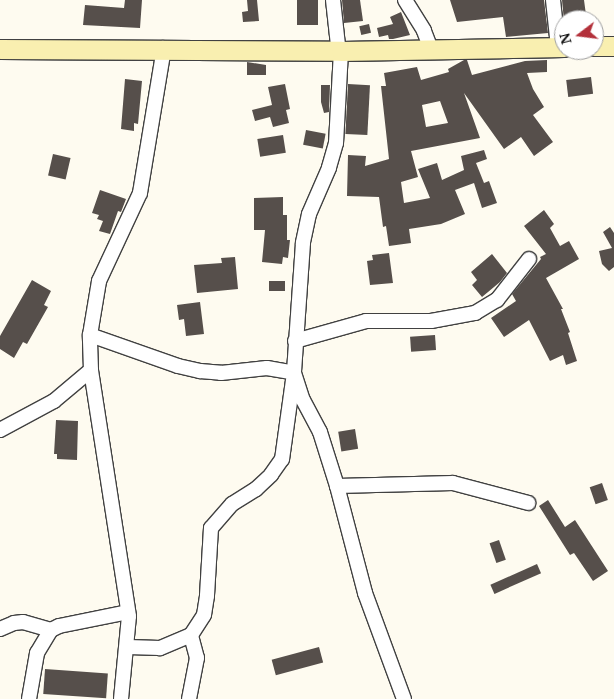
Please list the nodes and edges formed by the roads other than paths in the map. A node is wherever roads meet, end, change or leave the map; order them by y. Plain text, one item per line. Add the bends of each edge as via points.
1 (333, 0) edge
2 (405, 0) edge
3 (554, 47) edge
4 (164, 48) junction
5 (0, 49) edge
6 (431, 49) junction
7 (340, 51) junction
8 (530, 259) dead end
9 (90, 335) junction
10 (295, 341) junction
11 (91, 370) junction
12 (294, 373) junction
13 (0, 430) edge
14 (337, 486) junction
15 (528, 503) dead end
16 (128, 612) junction
17 (0, 629) edge
18 (51, 630) junction
19 (192, 636) junction
20 (128, 647) junction
21 (29, 699) edge
22 (122, 699) edge
23 (190, 699) edge
24 (404, 699) edge

1 - 7 street
2 - 6 street
3 - 6 main road
4 - 5 main road
4 - 7 main road
4 - 9 street via 140,193 99,281
6 - 7 main road
7 - 10 street via 336,144 309,214 303,242
8 - 10 street via 497,300 475,313 431,321 366,321
9 - 11 street
9 - 12 street via 200,371 221,373 267,368
10 - 12 street
11 - 13 street via 34,413
11 - 16 street
12 - 14 street via 303,400 320,432
12 - 19 street via 282,459 271,475 232,504 211,528 204,615
14 - 15 street via 453,483
14 - 24 street via 365,593
16 - 18 street
16 - 20 street
17 - 18 street via 23,622
18 - 21 street via 37,653
19 - 20 street via 160,648
19 - 23 street via 197,658
20 - 22 street

